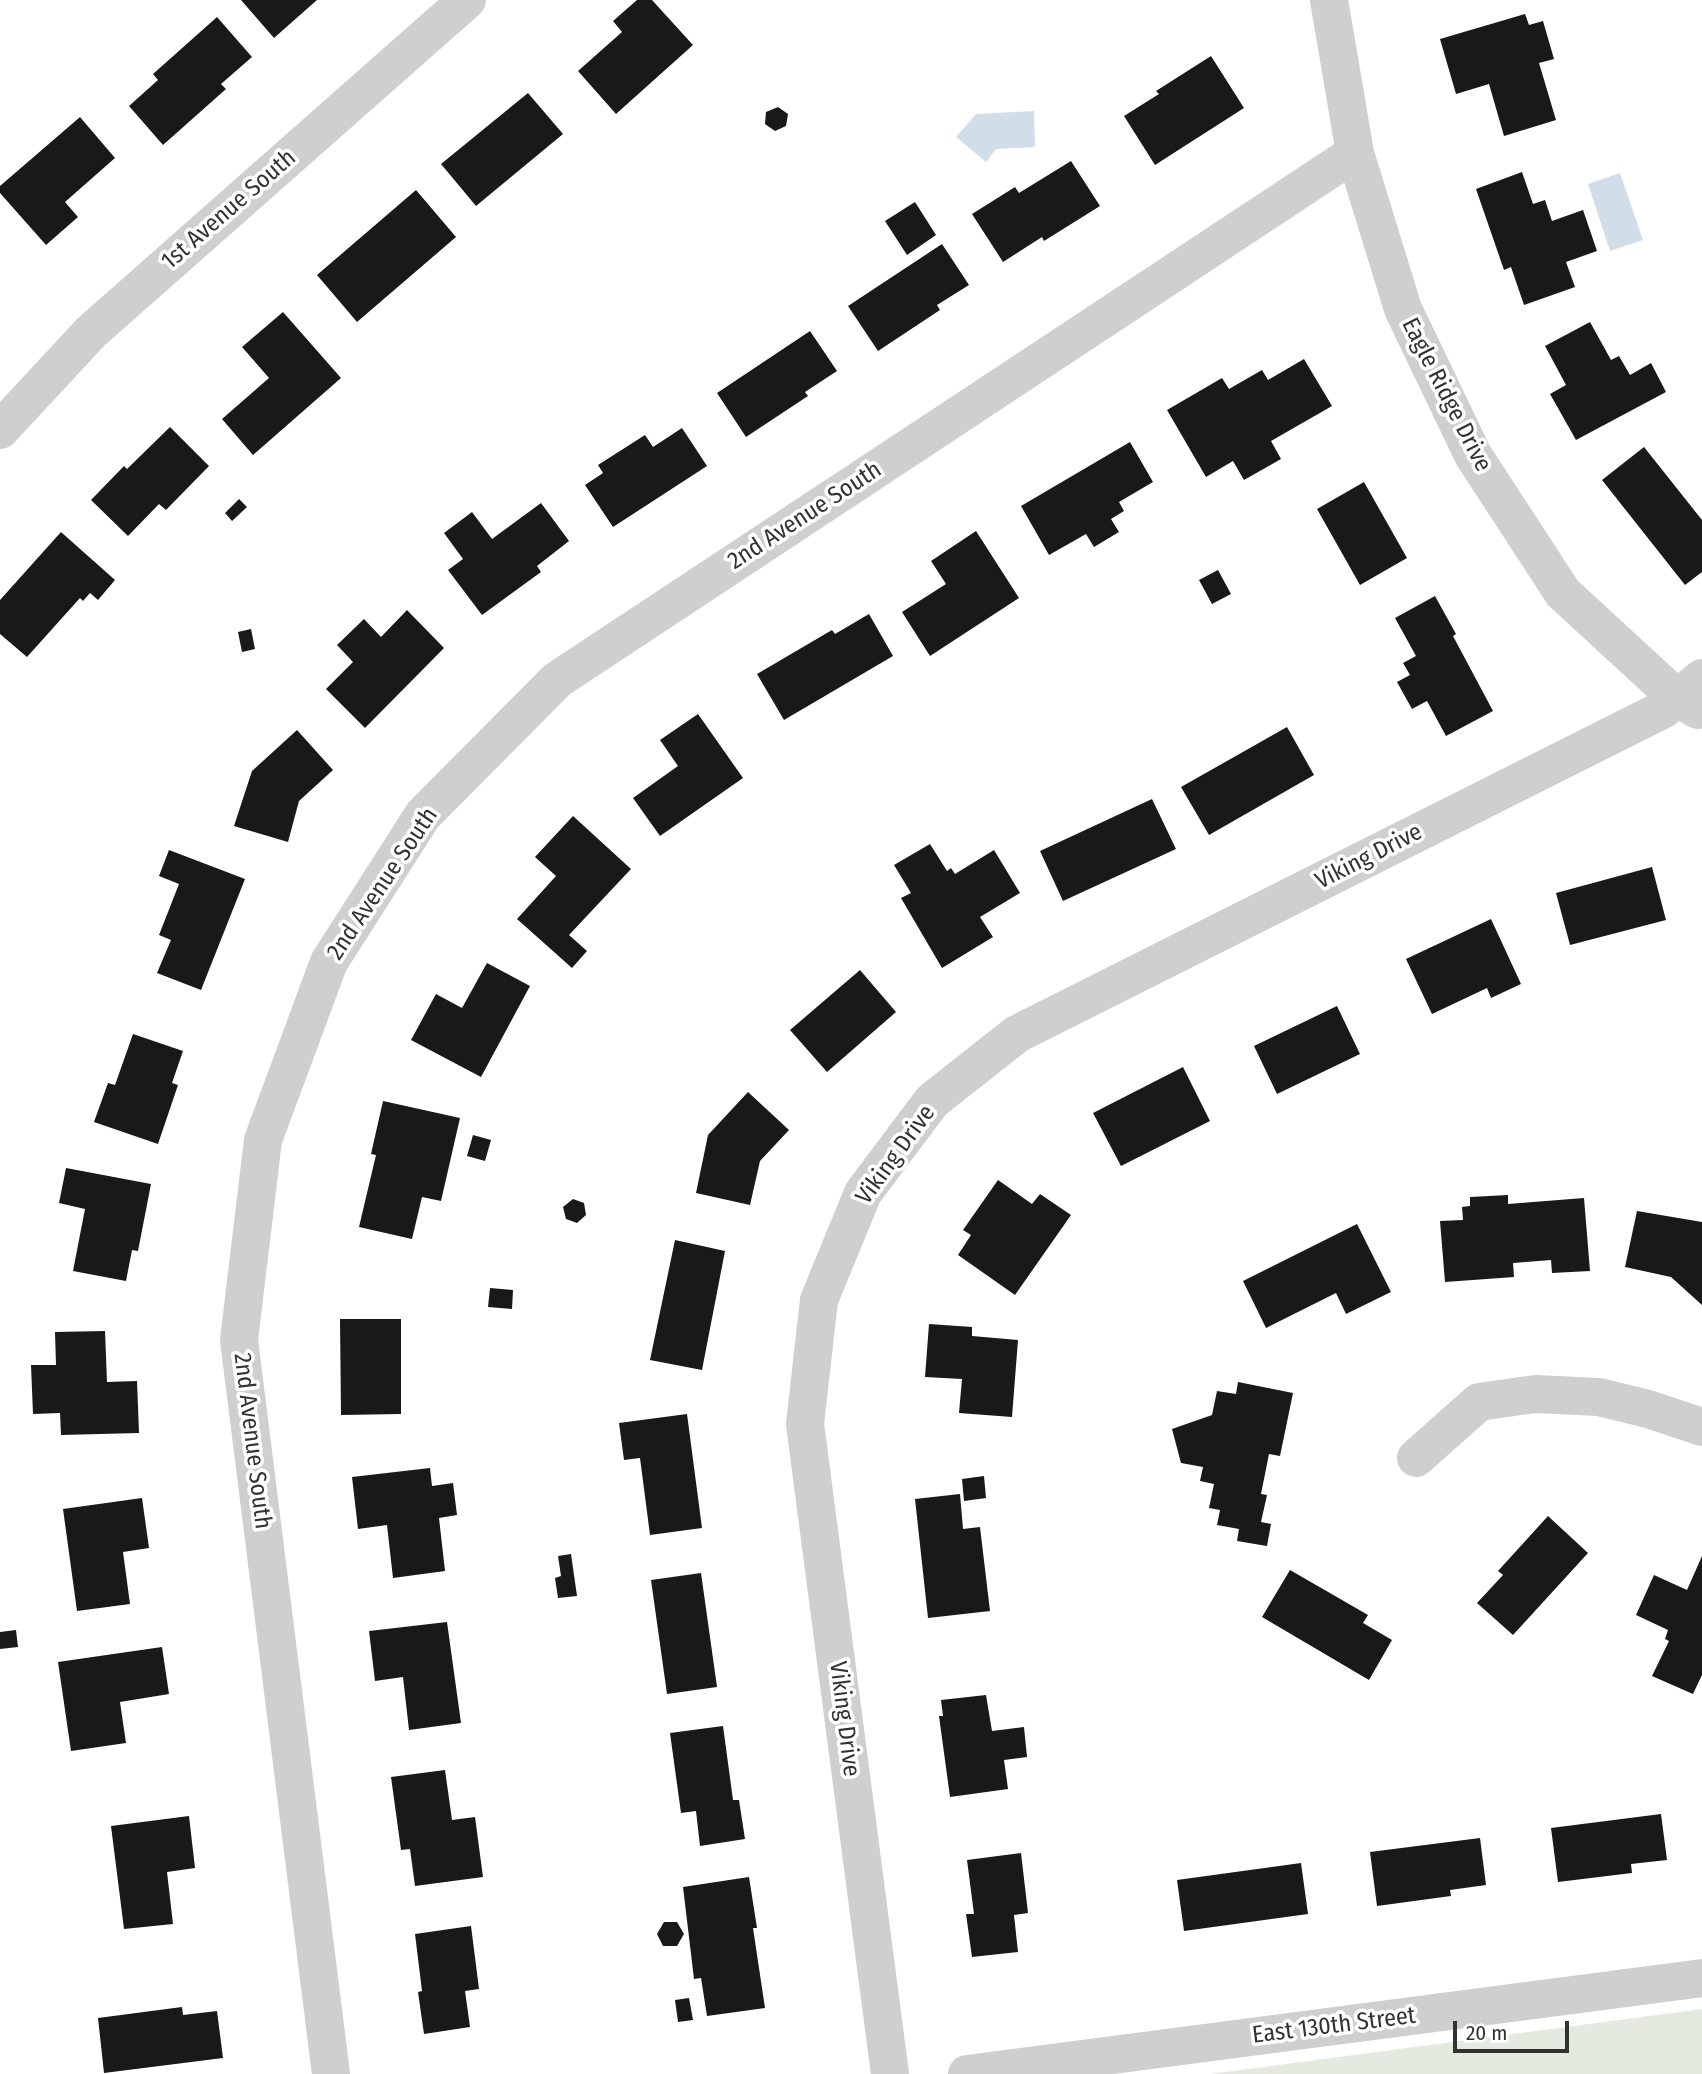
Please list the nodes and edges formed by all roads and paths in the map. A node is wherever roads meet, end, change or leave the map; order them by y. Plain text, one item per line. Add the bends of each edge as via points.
1 (467, 0) edge
2 (1329, 0) edge
3 (1355, 153) junction
4 (0, 430) edge
5 (1694, 696) edge
6 (1702, 1427) edge
7 (1416, 1458) dead end
8 (1702, 1978) edge
9 (331, 2074) edge
10 (890, 2074) edge
11 (967, 2074) edge

1 - 4 street, 1st Avenue South via 91,332
2 - 3 street, Eagle Ridge Drive
3 - 5 street, Eagle Ridge Drive via 1403,309 1473,455 1563,593
3 - 9 street, 2nd Avenue South via 557,680 423,815 329,962 263,1140 239,1340
5 - 10 street, Viking Drive via 1017,1034 932,1101 863,1193 819,1300 805,1424
6 - 7 street via 1600,1397 1535,1394 1479,1402
8 - 11 street, East 130th Street

